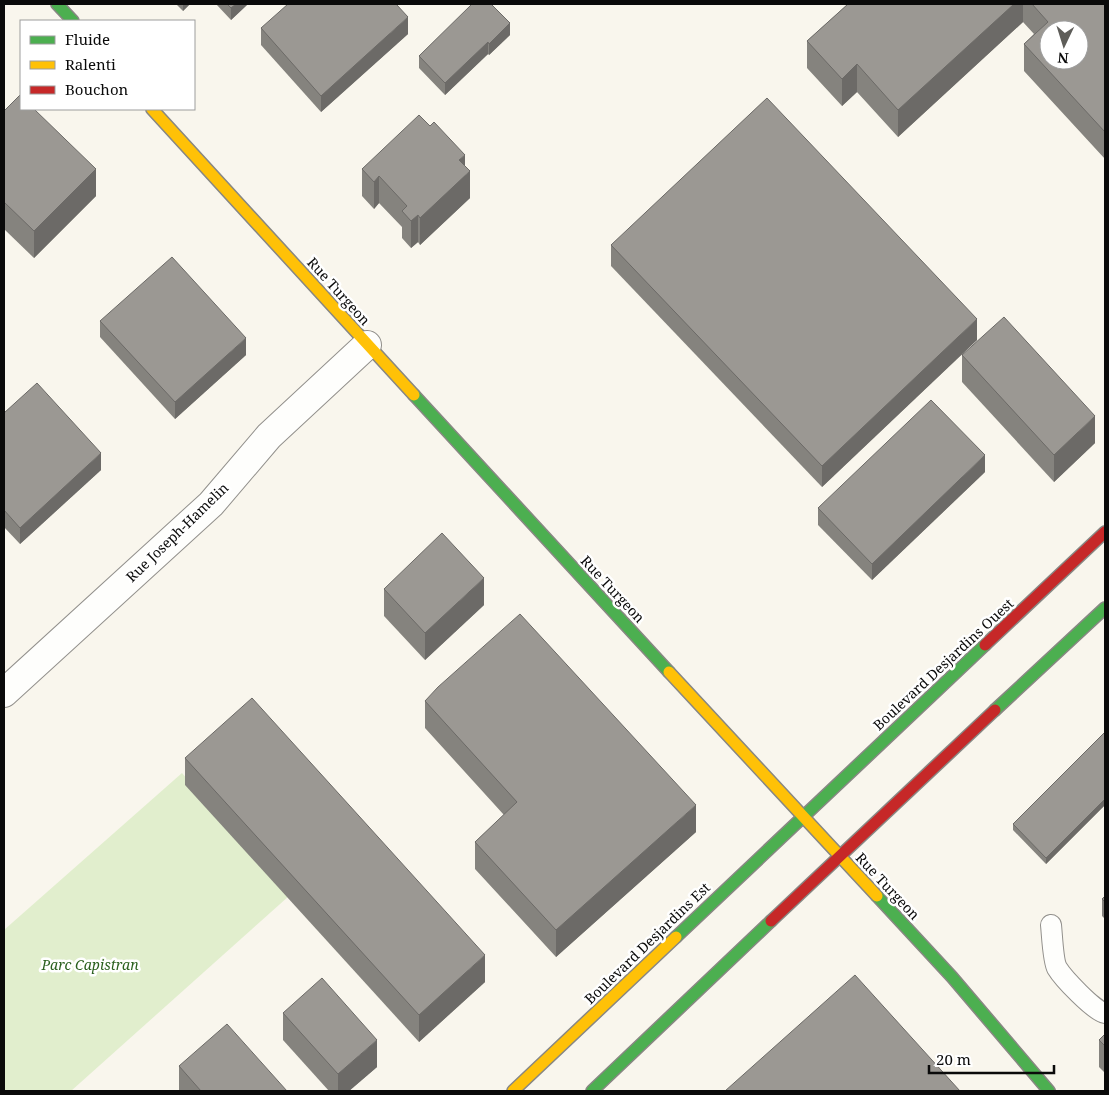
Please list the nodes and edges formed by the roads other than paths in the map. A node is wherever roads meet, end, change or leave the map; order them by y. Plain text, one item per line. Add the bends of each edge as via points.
1 (57, 4) edge
2 (72, 20) edge
3 (153, 110) edge
4 (368, 345) junction
5 (1105, 532) edge
6 (1105, 608) edge
7 (4, 693) edge
8 (802, 817) junction
9 (840, 856) junction
10 (1051, 925) dead end
11 (1105, 1013) edge
12 (513, 1091) edge
13 (592, 1091) edge
14 (1049, 1091) edge

1 - 2 street
3 - 4 street, Rue Turgeon
4 - 7 street, Rue Joseph-Hamelin via 269,436 211,504
4 - 8 street, Rue Turgeon
5 - 8 street, Boulevard Desjardins Ouest
6 - 9 street
8 - 9 street, Rue Turgeon
8 - 12 street, Boulevard Desjardins Est
9 - 13 street
9 - 14 street, Rue Turgeon via 952,977
10 - 11 lane via 1056,967 1090,1005

